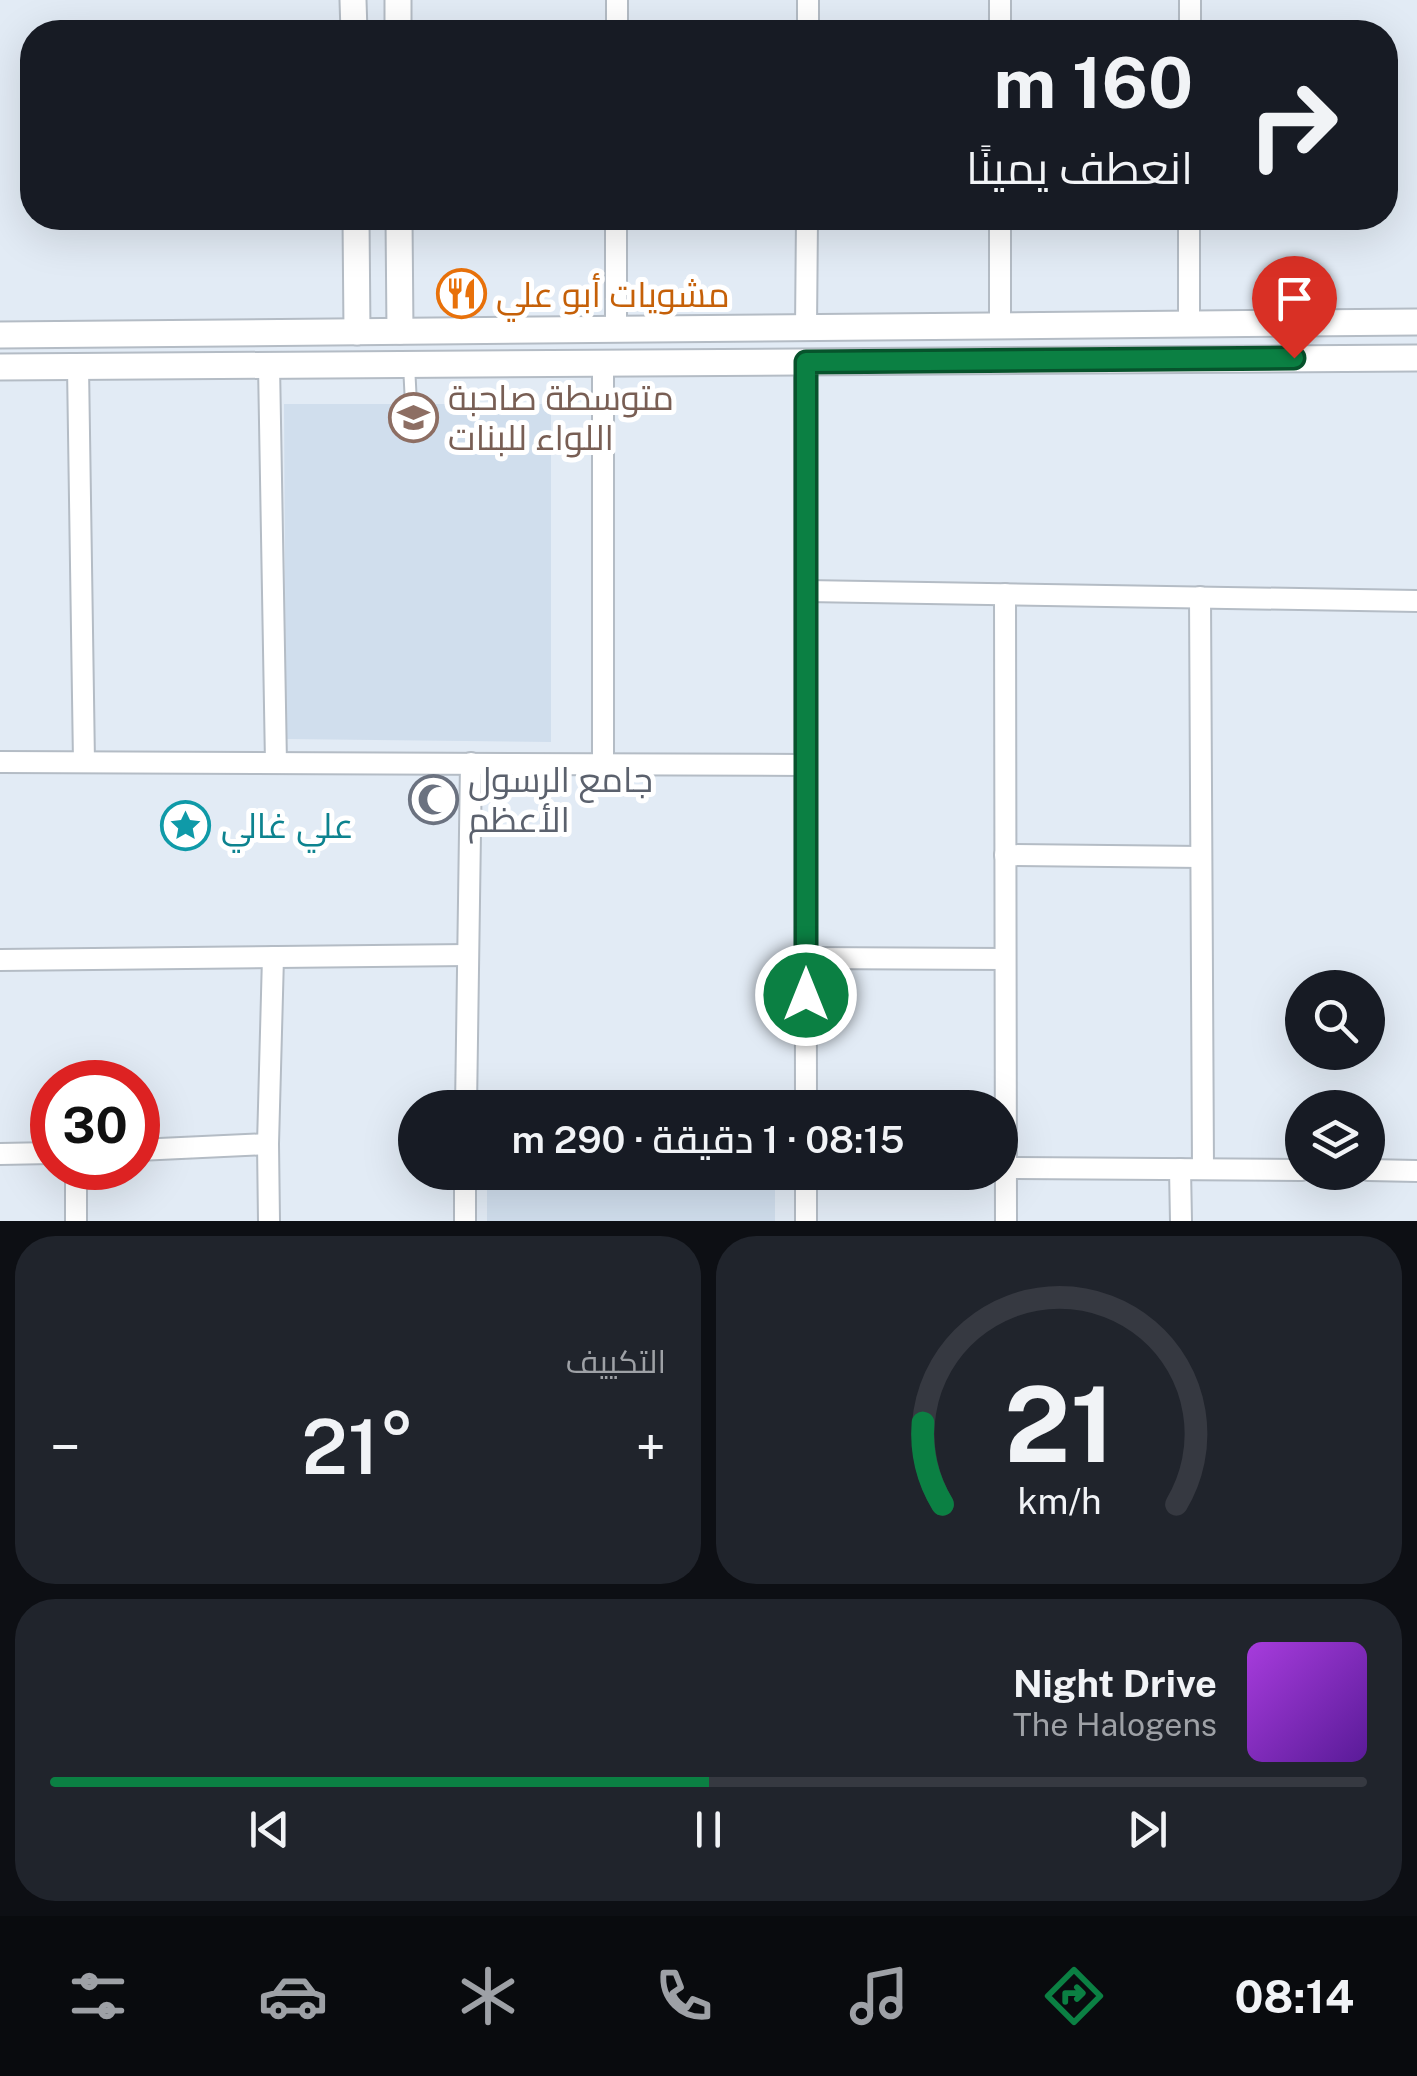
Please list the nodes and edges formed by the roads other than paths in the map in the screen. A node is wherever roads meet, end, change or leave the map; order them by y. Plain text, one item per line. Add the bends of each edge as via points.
1 (356, 230) edge
2 (399, 230) edge
3 (616, 230) edge
4 (806, 230) edge
5 (1000, 230) edge
6 (1190, 230) edge
7 (1417, 322) edge
8 (1368, 323) junction
9 (1190, 324) junction
10 (1000, 326) junction
11 (806, 328) junction
12 (705, 329) junction
13 (616, 330) junction
14 (358, 332) junction
15 (400, 332) junction
16 (0, 335) edge
17 (1370, 358) junction
18 (1417, 358) edge
19 (705, 362) junction
20 (806, 362) junction
21 (269, 365) junction
22 (409, 365) junction
23 (604, 365) junction
24 (78, 366) junction
25 (0, 367) edge
26 (411, 404) dead end
27 (806, 591) junction
28 (1005, 594) junction
29 (1200, 597) junction
30 (1417, 601) edge
31 (0, 762) edge
32 (84, 762) junction
33 (276, 763) junction
34 (470, 763) junction
35 (603, 764) junction
36 (806, 765) junction
37 (1005, 855) junction
38 (1201, 857) junction
39 (468, 955) junction
40 (274, 957) junction
41 (806, 958) junction
42 (1005, 959) junction
43 (0, 960) edge
44 (466, 1090) edge
45 (806, 1090) edge
46 (1006, 1090) edge
47 (268, 1144) junction
48 (160, 1149) edge
49 (30, 1153) edge
50 (0, 1154) edge
51 (1018, 1168) edge
52 (1180, 1169) junction
53 (1202, 1169) junction
54 (1285, 1170) edge
55 (1385, 1170) edge
56 (1417, 1171) edge
57 (76, 1190) edge
58 (465, 1190) edge
59 (806, 1190) edge
60 (1006, 1190) edge
61 (76, 1221) edge
62 (269, 1221) edge
63 (464, 1221) edge
64 (806, 1221) edge
65 (1006, 1221) edge
66 (1181, 1221) edge

1 - 14 street
2 - 15 street
3 - 13 street
4 - 11 street
5 - 10 street
6 - 9 street
7 - 8 street
8 - 9 street
8 - 17 street
9 - 10 street
10 - 11 street
11 - 12 street
12 - 13 street
12 - 19 street
13 - 15 street
14 - 15 street
14 - 16 street
17 - 18 street
17 - 20 street
19 - 20 street
19 - 23 street
20 - 27 street
21 - 22 street
21 - 24 street
21 - 33 street
22 - 23 street
22 - 26 lane
23 - 35 street
24 - 25 street
24 - 32 street
27 - 28 street
27 - 36 street
28 - 29 street
28 - 37 street
29 - 30 street
29 - 38 street
31 - 32 street
32 - 33 street
33 - 34 street
34 - 35 street
34 - 39 street
35 - 36 street
36 - 41 street
37 - 38 street
37 - 42 street
38 - 53 street
39 - 40 street
39 - 44 street
40 - 43 street
40 - 47 street
41 - 42 street
41 - 45 street
42 - 46 street
47 - 48 street
47 - 62 street
49 - 50 street
51 - 52 street
52 - 53 street
52 - 66 street
53 - 54 street
55 - 56 street
57 - 61 street
58 - 63 street
59 - 64 street
60 - 65 street

